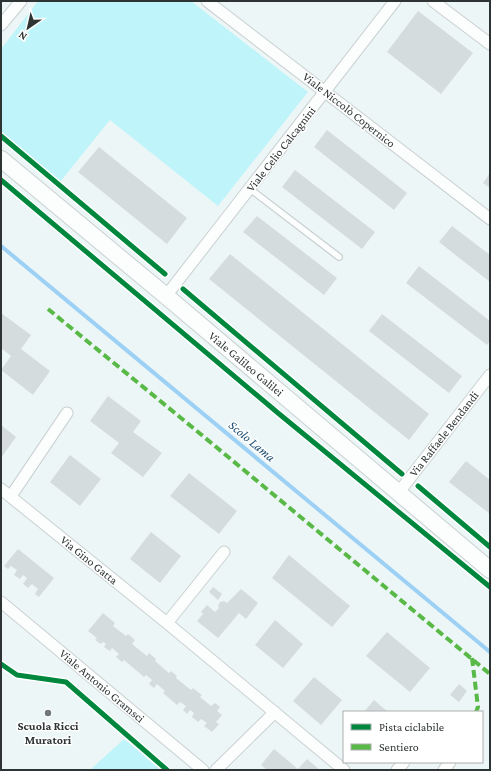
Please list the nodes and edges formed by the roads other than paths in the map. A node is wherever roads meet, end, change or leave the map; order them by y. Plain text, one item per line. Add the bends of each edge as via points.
1 (21, 1) edge
2 (208, 1) edge
3 (396, 1) edge
4 (433, 1) edge
5 (1, 24) edge
6 (490, 44) edge
7 (326, 91) junction
8 (1, 159) edge
9 (250, 189) junction
10 (490, 219) edge
11 (339, 257) dead end
12 (166, 296) junction
13 (490, 375) edge
14 (67, 413) dead end
15 (1, 489) edge
16 (399, 492) junction
17 (11, 496) junction
18 (224, 552) dead end
19 (490, 570) edge
20 (1, 602) edge
21 (167, 623) junction
22 (275, 712) junction
23 (203, 770) edge
24 (216, 770) edge
25 (344, 770) edge

1 - 5 street
2 - 7 street, Viale Niccolò Copernico
3 - 7 street, Viale Celio Calcagnini
4 - 6 street
7 - 9 street, Viale Celio Calcagnini
7 - 10 street, Viale Niccolò Copernico
8 - 12 street, Viale Galileo Galilei
9 - 11 lane
9 - 12 street, Viale Celio Calcagnini
12 - 16 street, Viale Galileo Galilei
13 - 16 street, Via Raffaele Bendandi
14 - 17 street
15 - 17 street, Via Gino Gatta
16 - 19 street, Viale Galileo Galilei
17 - 21 street, Via Gino Gatta
18 - 21 street
20 - 23 street, Viale Antonio Gramsci
21 - 22 street, Via Gino Gatta
22 - 24 street
22 - 25 street, Via Gino Gatta

